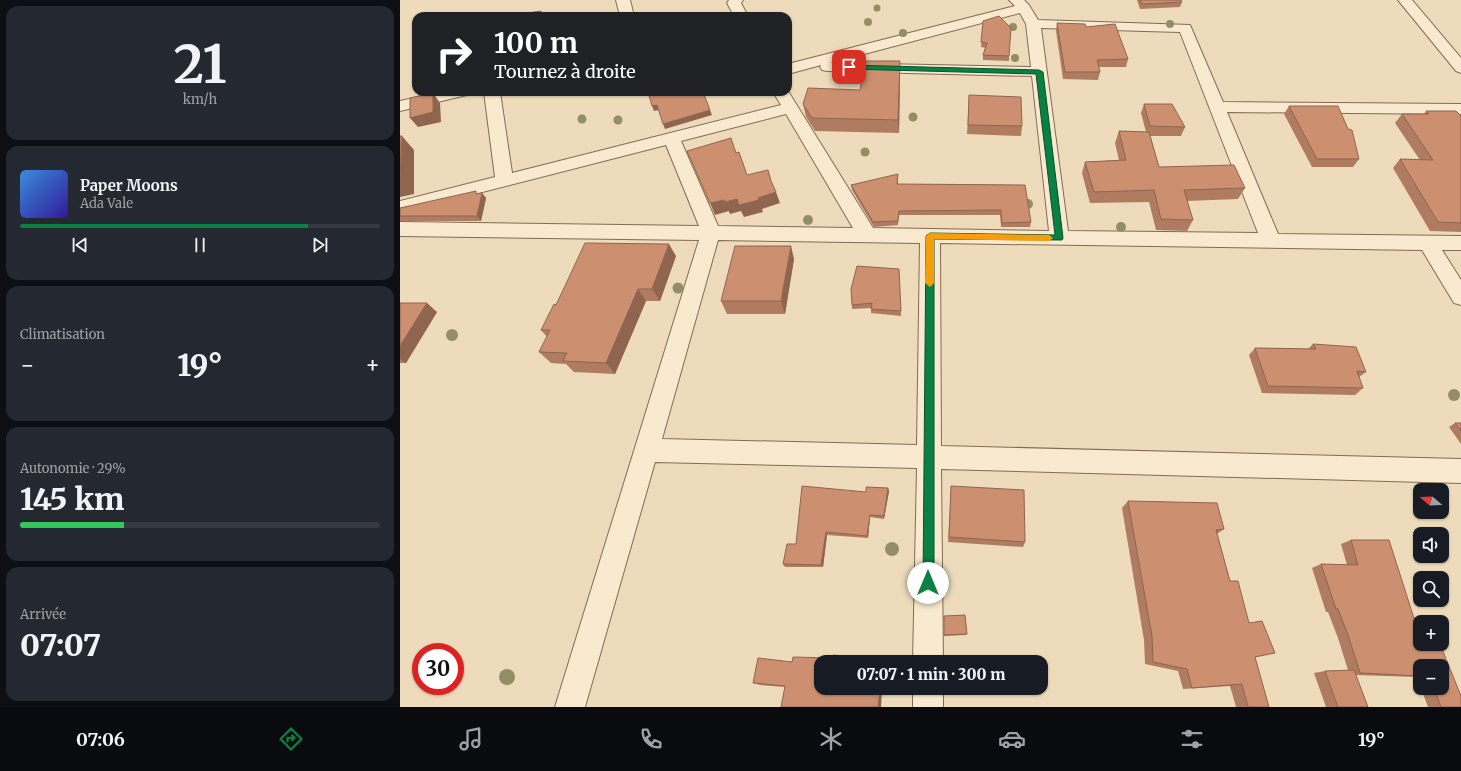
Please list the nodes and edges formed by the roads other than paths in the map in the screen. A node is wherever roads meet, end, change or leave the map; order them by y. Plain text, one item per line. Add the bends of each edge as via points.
1 (623, 0) edge
2 (736, 0) edge
3 (1405, 0) edge
4 (1020, 4) edge
5 (627, 12) edge
6 (739, 12) edge
7 (1033, 24) junction
8 (1438, 40) junction
9 (1454, 40) dead end
10 (795, 68) edge
11 (1461, 68) edge
12 (1039, 72) junction
13 (444, 96) edge
14 (493, 96) edge
15 (783, 96) edge
16 (400, 106) edge
17 (1216, 107) junction
18 (789, 108) junction
19 (1461, 108) edge
20 (672, 139) junction
21 (504, 181) junction
22 (400, 207) edge
23 (400, 229) edge
24 (711, 233) junction
25 (867, 235) junction
26 (930, 236) junction
27 (1059, 238) junction
28 (1271, 241) junction
29 (1428, 243) junction
30 (1461, 243) edge
31 (1461, 297) edge
32 (647, 450) junction
33 (928, 457) junction
34 (1461, 471) edge
35 (928, 655) edge
36 (928, 695) edge
37 (570, 707) edge
38 (928, 707) edge

1 - 5 street
2 - 6 street via 734,3
3 - 8 street
4 - 7 street
4 - 10 street
7 - 12 street
7 - 17 street via 1185,28
8 - 9 street
8 - 11 street
10 - 12 street
12 - 27 street
13 - 16 street
14 - 21 street
15 - 18 street
17 - 19 street
17 - 28 street
18 - 20 street
18 - 25 street
20 - 21 street
20 - 24 street
21 - 22 street
23 - 24 street
24 - 25 street
24 - 32 street
25 - 26 street
26 - 27 street
26 - 33 street
27 - 28 street
28 - 29 street
29 - 30 street
29 - 31 street
32 - 33 street
32 - 37 street
33 - 34 street
33 - 35 street
36 - 38 street

